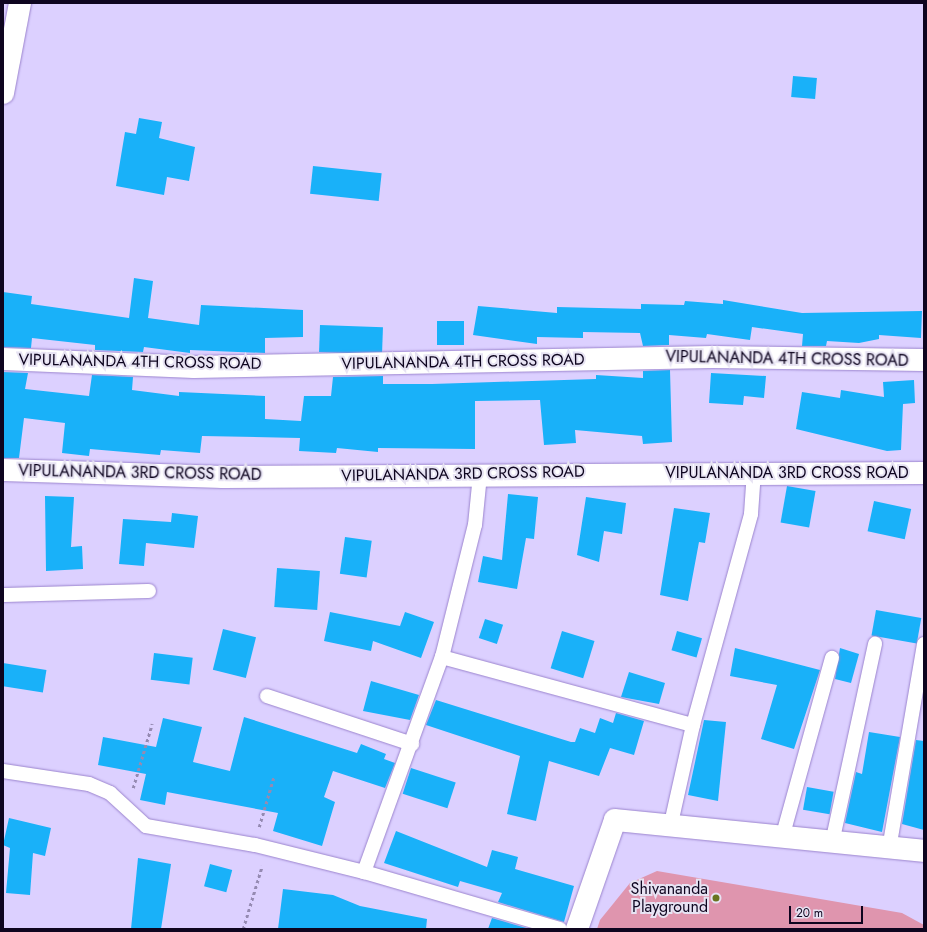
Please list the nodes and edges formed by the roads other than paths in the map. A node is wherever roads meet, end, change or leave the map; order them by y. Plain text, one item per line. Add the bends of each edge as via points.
1 (20, 3) edge
2 (3, 93) edge
3 (3, 359) edge
4 (924, 360) edge
5 (3, 470) edge
6 (754, 471) junction
7 (924, 473) edge
8 (480, 475) junction
9 (149, 591) dead end
10 (3, 595) edge
11 (875, 644) dead end
12 (924, 644) edge
13 (442, 657) junction
14 (832, 658) dead end
15 (267, 696) dead end
16 (693, 725) junction
17 (412, 744) junction
18 (3, 771) edge
19 (670, 828) junction
20 (782, 838) junction
21 (832, 843) junction
22 (889, 849) junction
23 (924, 852) edge
24 (364, 872) junction
25 (560, 929) edge
26 (577, 929) edge

1 - 2 street
3 - 4 street, VIPULANANDA 4TH CROSS ROAD via 194,367 713,357
5 - 8 street, VIPULANANDA 3RD CROSS ROAD via 222,477
6 - 7 street, VIPULANANDA 3RD CROSS ROAD
6 - 8 street, VIPULANANDA 3RD CROSS ROAD
6 - 16 lane via 751,514
8 - 13 lane via 475,525
9 - 10 lane
11 - 21 lane
12 - 22 lane
13 - 16 lane
13 - 17 lane
14 - 20 lane
15 - 17 lane
16 - 19 lane
17 - 24 lane
18 - 24 lane via 90,784 110,793 126,811 146,826 261,846
19 - 20 street
19 - 26 street via 615,820
20 - 21 street
21 - 22 street
22 - 23 street
24 - 25 lane

